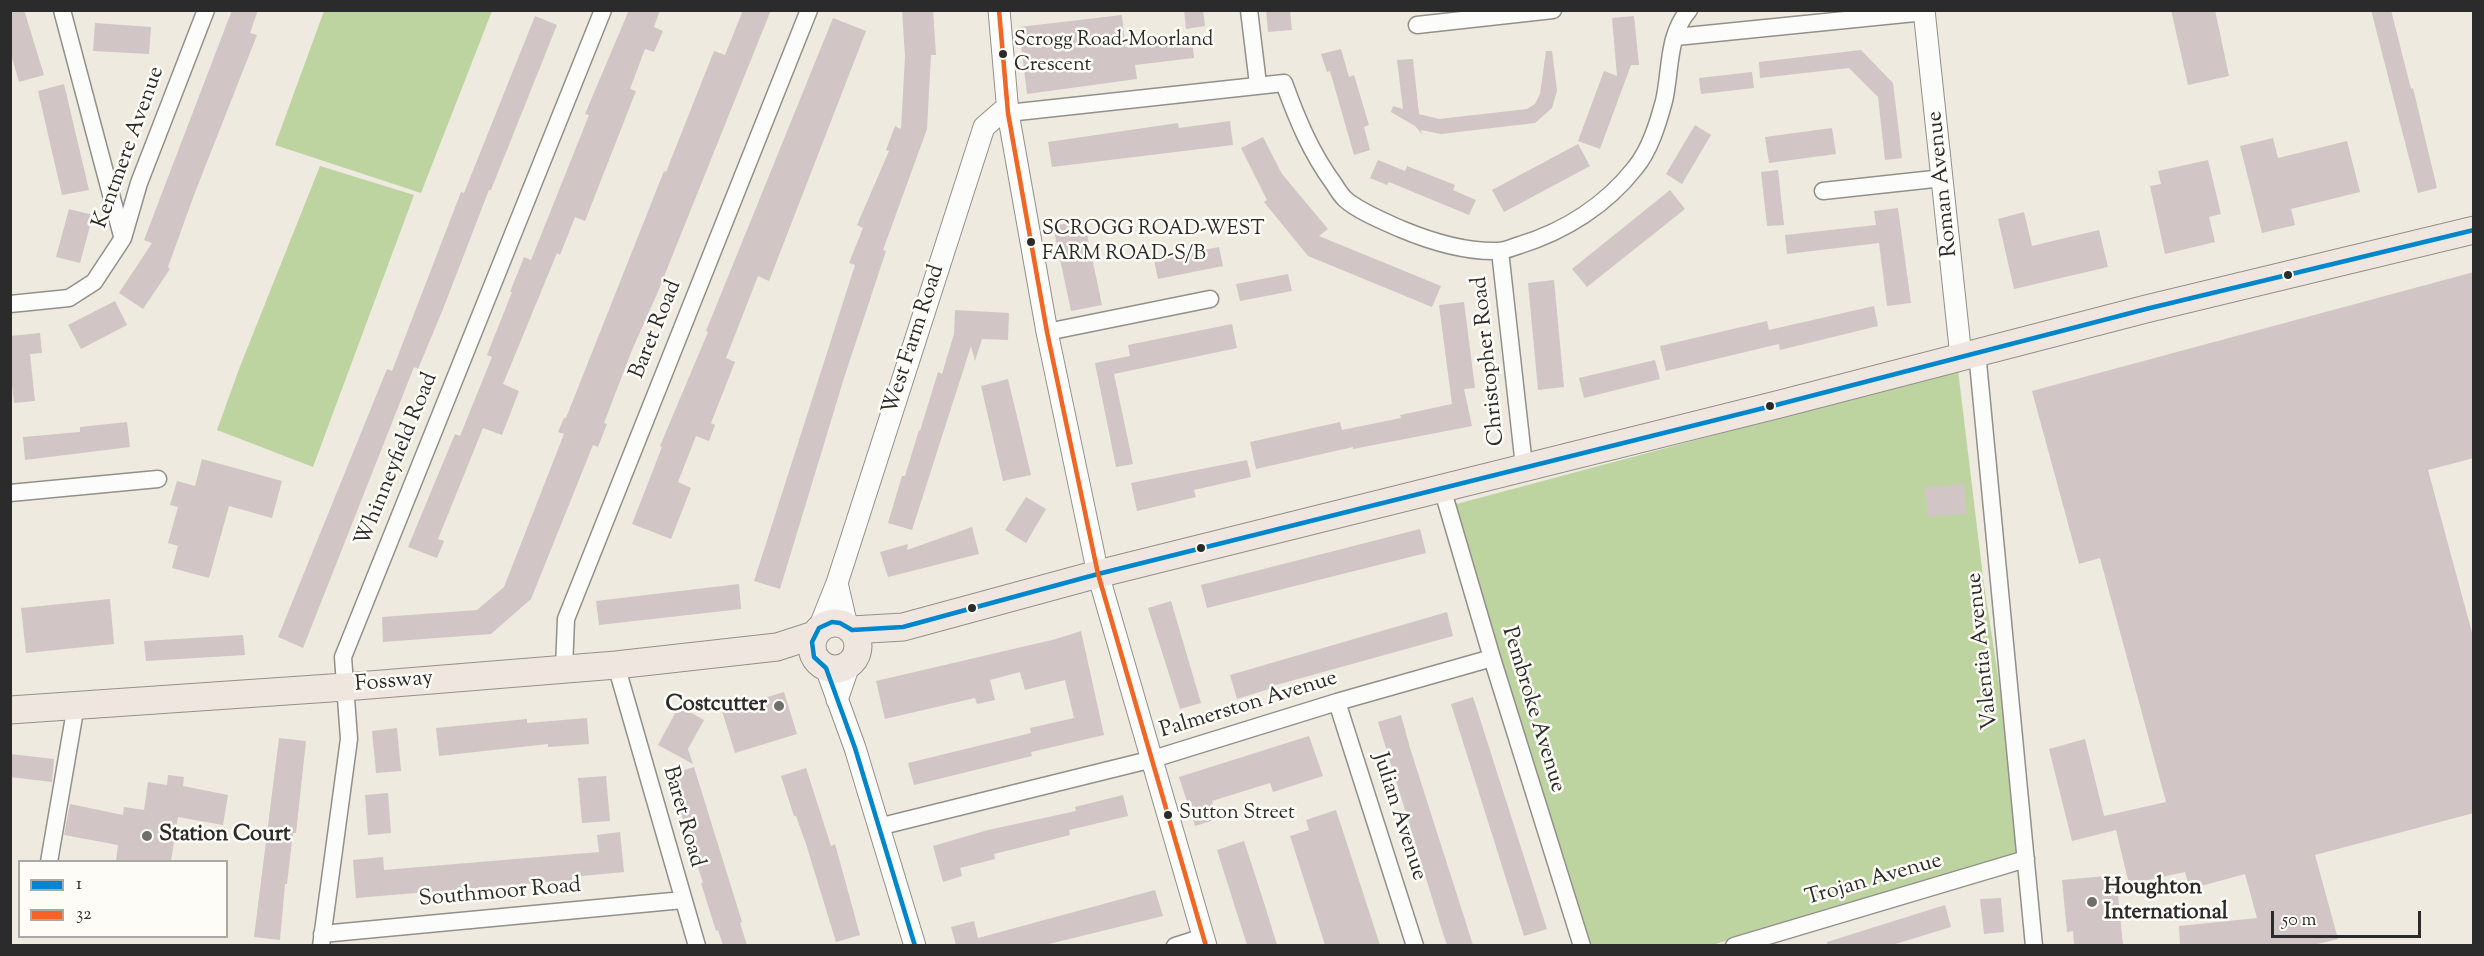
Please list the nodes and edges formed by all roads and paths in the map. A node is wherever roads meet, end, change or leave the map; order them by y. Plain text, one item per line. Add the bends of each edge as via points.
1 (62, 10) edge
2 (206, 10) edge
3 (603, 10) edge
4 (809, 10) edge
5 (999, 10) edge
6 (1249, 10) edge
7 (1553, 10) edge
8 (1924, 11) edge
9 (1681, 13) edge
10 (1417, 26) dead end
11 (1676, 37) junction
12 (1258, 84) junction
13 (1008, 110) junction
14 (1943, 178) junction
15 (1823, 191) dead end
16 (2474, 230) edge
17 (123, 238) junction
18 (1500, 251) junction
19 (1210, 298) dead end
20 (10, 304) edge
21 (1047, 332) junction
22 (1969, 355) junction
23 (1524, 466) junction
24 (158, 479) dead end
25 (1442, 488) junction
26 (10, 493) edge
27 (1098, 574) junction
28 (837, 583) junction
29 (816, 632) junction
30 (777, 647) junction
31 (841, 651) junction
32 (1492, 658) junction
33 (616, 665) junction
34 (564, 669) junction
35 (345, 687) junction
36 (1337, 702) junction
37 (76, 705) junction
38 (10, 710) edge
39 (1153, 759) junction
40 (878, 826) junction
41 (2026, 859) junction
42 (49, 860) edge
43 (683, 900) junction
44 (1776, 939) edge
45 (322, 940) edge
46 (1205, 941) edge
47 (697, 945) edge
48 (915, 945) edge
49 (1175, 945) edge
50 (1415, 945) edge
51 (1582, 945) edge
52 (1734, 945) edge
53 (2034, 945) edge

1 - 17 street
2 - 17 street, Kentmere Avenue via 139,183
3 - 35 street, Whinneyfield Road via 344,657
4 - 34 street, Baret Road via 566,619
5 - 13 street
6 - 12 street
7 - 10 street
8 - 11 street
8 - 14 street, Roman Avenue
9 - 11 street
11 - 18 street via 1664,100 1636,167 1583,216 1547,237
12 - 13 street
12 - 18 street via 1284,82 1303,132 1323,170 1345,199 1386,223 1431,242 1469,250
13 - 21 street
13 - 28 street, West Farm Road via 984,127
14 - 15 street
14 - 22 street, Roman Avenue
16 - 22 main road, Fossway
17 - 20 street, Kentmere Avenue via 94,282 69,298
18 - 23 street, Christopher Road
19 - 21 street
21 - 27 street
22 - 23 main road, Fossway
22 - 41 street, Valentia Avenue
23 - 25 main road, Fossway
24 - 26 street
25 - 27 main road, Fossway
25 - 32 street, Pembroke Avenue
27 - 31 main road, Fossway via 903,627
27 - 39 street
28 - 29 street, West Farm Road
28 - 31 street, West Farm Road
29 - 30 main road, Fossway
29 - 31 main road via 811,650
30 - 31 main road, Fossway
30 - 33 main road, Fossway
31 - 40 street, West Farm Road via 837,700
32 - 36 street, Palmerston Avenue
32 - 51 street, Pembroke Avenue
33 - 34 main road, Fossway
33 - 43 street, Baret Road
34 - 35 main road, Fossway
35 - 37 main road, Fossway
35 - 45 street, Whinneyfield Road via 349,739
36 - 39 street, Palmerston Avenue
36 - 50 street, Julian Avenue
37 - 38 main road, Fossway
37 - 42 street
39 - 40 street, Palmerston Avenue
39 - 46 street
40 - 48 street, West Farm Road
41 - 44 street, Trojan Avenue
41 - 53 street, Valentia Avenue
43 - 45 street, Southmoor Road
43 - 47 street, Baret Road
44 - 52 street, Trojan Avenue
46 - 49 street

